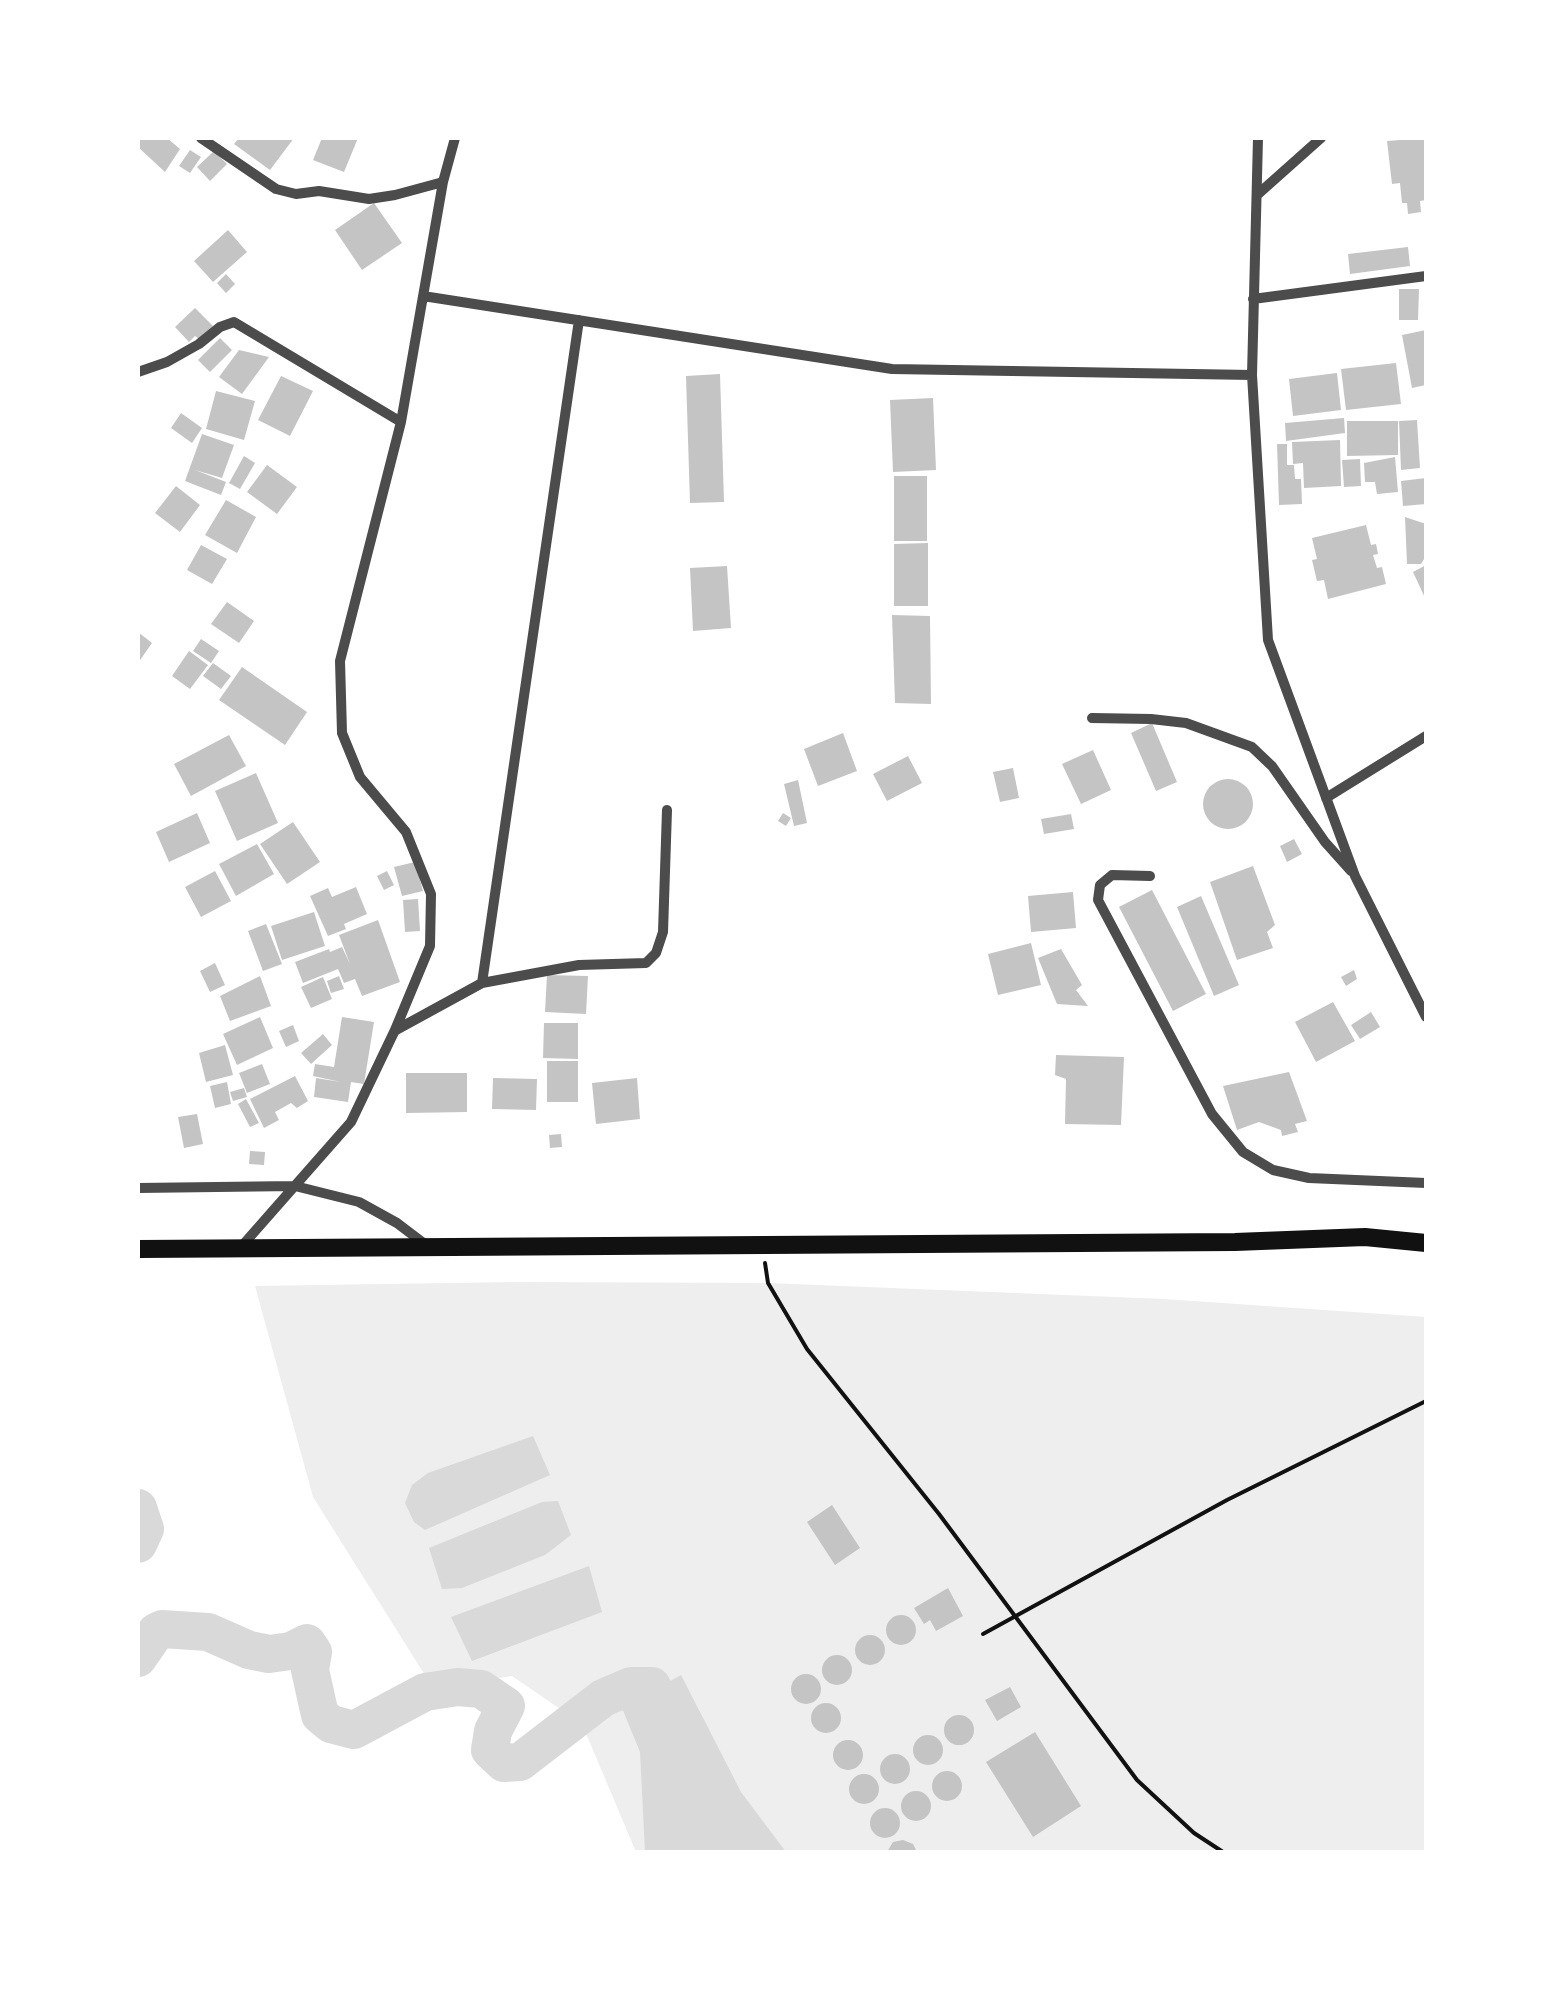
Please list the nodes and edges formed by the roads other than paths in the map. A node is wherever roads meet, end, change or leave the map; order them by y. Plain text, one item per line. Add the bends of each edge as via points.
1 (202, 138) edge
2 (455, 138) edge
3 (1258, 138) edge
4 (1320, 138) edge
5 (443, 182) junction
6 (1256, 195) junction
7 (1426, 276) edge
8 (423, 296) junction
9 (1254, 298) junction
10 (579, 320) junction
11 (138, 372) edge
12 (1252, 375) junction
13 (401, 422) junction
14 (1092, 718) dead end
15 (1426, 736) edge
16 (1326, 798) junction
17 (667, 810) dead end
18 (1150, 876) dead end
19 (1355, 876) junction
20 (482, 983) junction
21 (1426, 1018) edge
22 (395, 1030) junction
23 (1426, 1182) edge
24 (295, 1186) junction
25 (138, 1188) edge
26 (1426, 1243) edge
27 (426, 1245) junction
28 (242, 1247) junction
29 (139, 1249) edge

1 - 5 street via 276,189 296,194 368,198
2 - 5 street
3 - 6 street
4 - 6 street
5 - 8 street
6 - 9 street
7 - 9 street
8 - 10 street
8 - 13 street
9 - 12 street
10 - 12 street via 892,369
10 - 20 street
11 - 13 street via 234,322
12 - 16 street via 1268,640
13 - 22 street via 340,662 342,733 360,777 406,832 432,894 430,946
14 - 19 street via 1186,723 1252,746
15 - 16 street
16 - 19 street
17 - 20 street via 663,932 646,963 579,965
18 - 23 street via 1112,875 1100,885 1098,900 1212,1114 1243,1152 1273,1170 1309,1178
19 - 21 street
20 - 22 street
22 - 24 street via 351,1122
24 - 25 street
24 - 27 street via 358,1202
24 - 28 street
26 - 27 highway via 1365,1238
27 - 28 highway
28 - 29 highway

